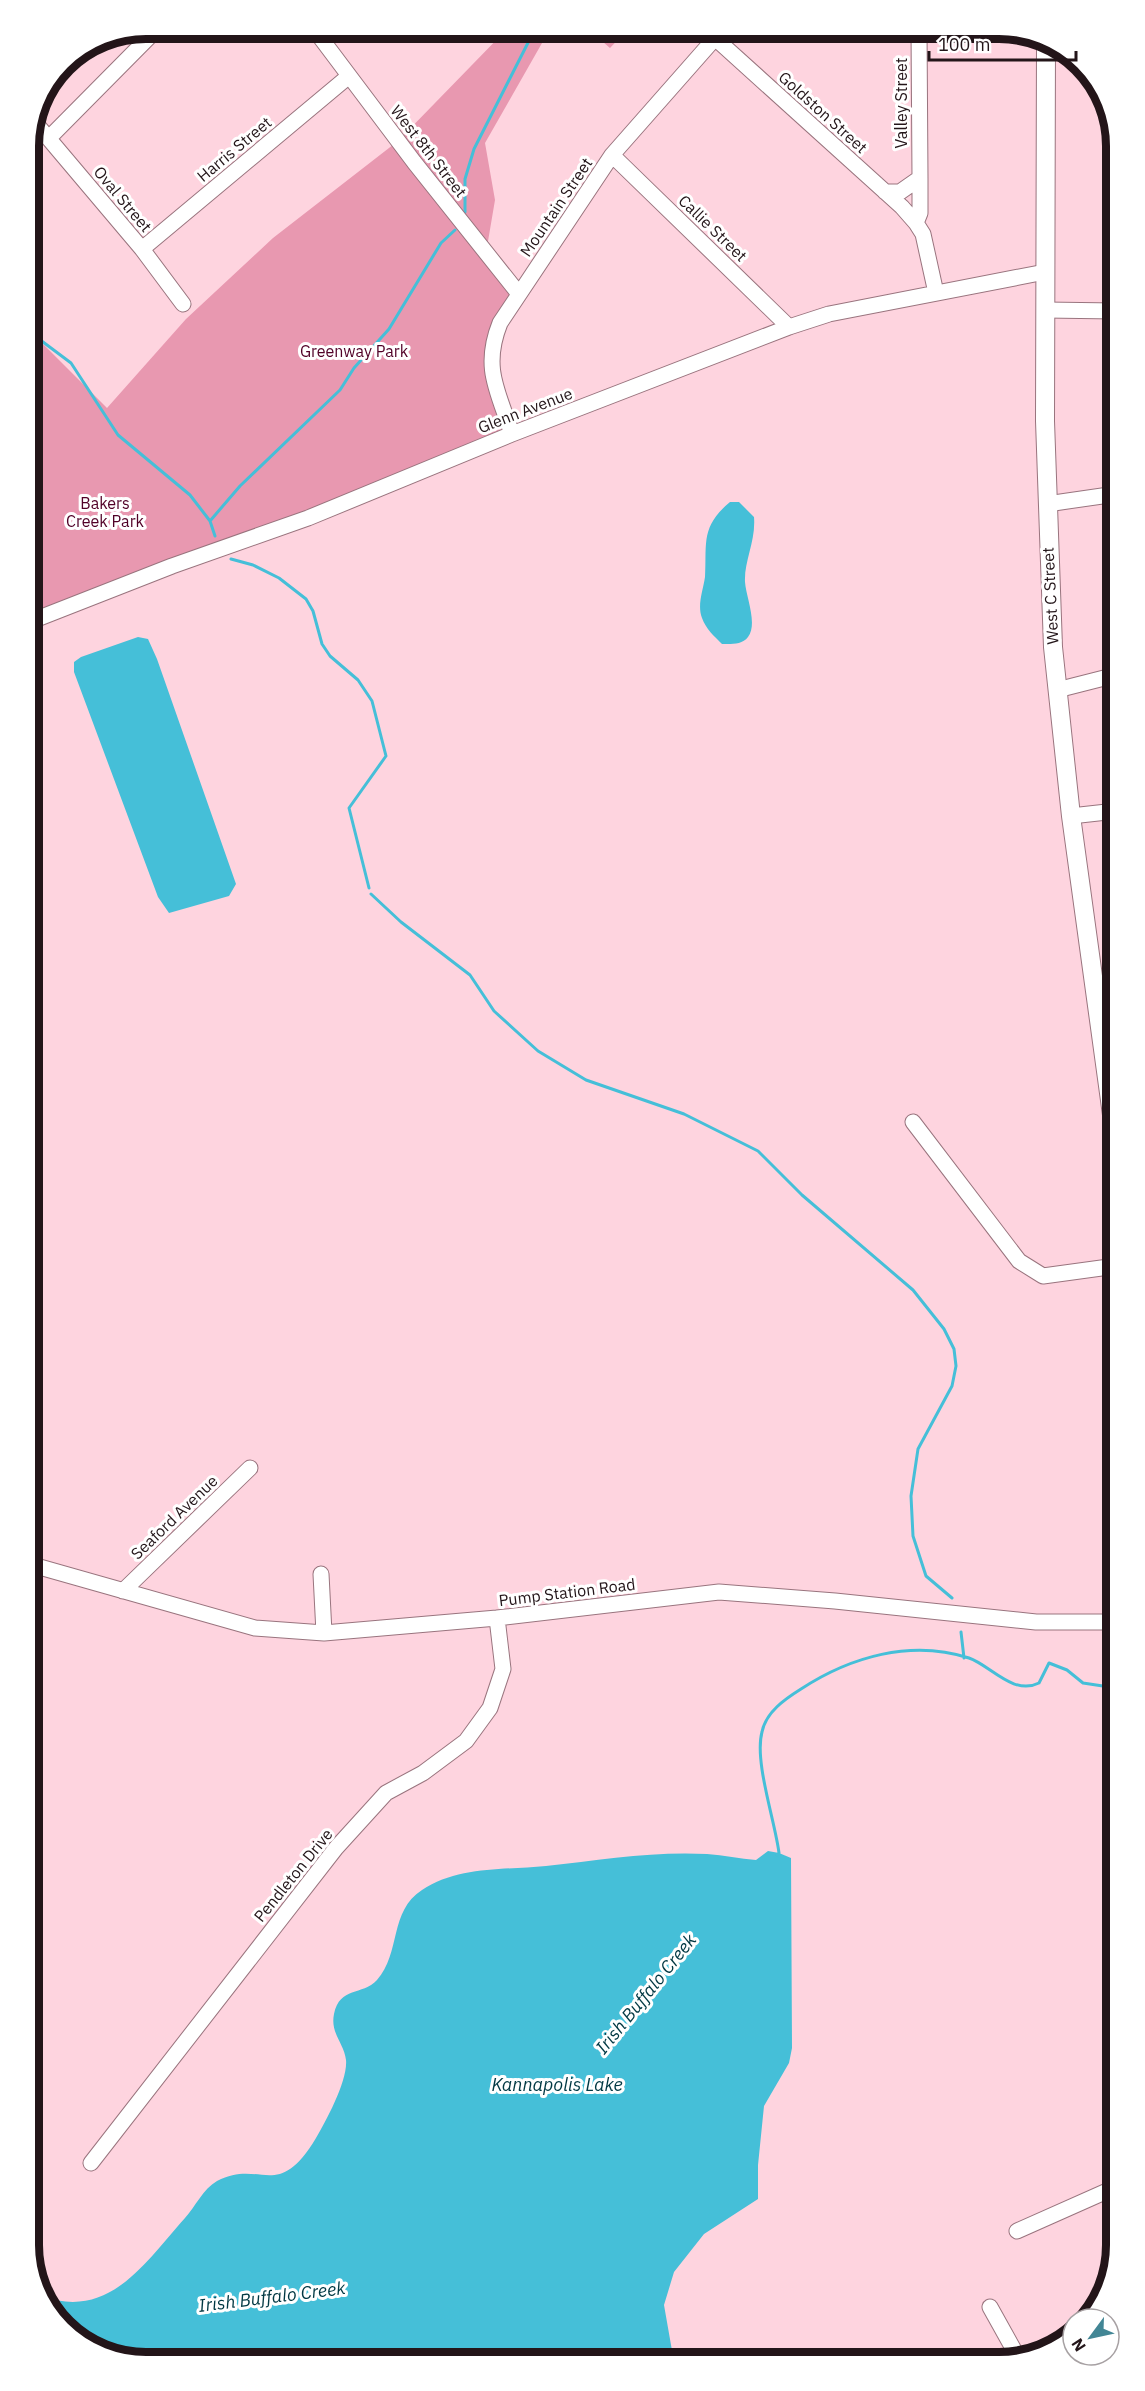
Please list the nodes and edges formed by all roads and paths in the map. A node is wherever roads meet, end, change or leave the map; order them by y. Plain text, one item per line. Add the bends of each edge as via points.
1 (146, 39) edge
2 (325, 39) edge
3 (708, 39) edge
4 (721, 39) edge
5 (919, 39) edge
6 (1046, 50) edge
7 (349, 76) junction
8 (41, 128) edge
9 (49, 138) junction
10 (612, 155) junction
11 (920, 178) junction
12 (885, 192) junction
13 (916, 223) junction
14 (142, 249) junction
15 (1045, 272) junction
16 (936, 293) junction
17 (519, 294) junction
18 (183, 304) dead end
19 (1045, 310) junction
20 (1106, 311) edge
21 (789, 327) junction
22 (512, 434) junction
23 (1106, 495) edge
24 (1047, 504) junction
25 (39, 618) edge
26 (1106, 678) edge
27 (1057, 690) junction
28 (1106, 812) edge
29 (1071, 816) junction
30 (1106, 1019) edge
31 (1099, 1022) junction
32 (1106, 1069) edge
33 (913, 1122) dead end
34 (1106, 1267) edge
35 (250, 1468) dead end
36 (39, 1567) edge
37 (321, 1574) dead end
38 (123, 1592) junction
39 (497, 1618) junction
40 (1106, 1622) edge
41 (324, 1633) junction
42 (91, 2163) dead end
43 (1106, 2191) edge
44 (1017, 2231) dead end
45 (990, 2307) dead end
46 (1014, 2351) edge

1 - 9 street
2 - 7 street, West 8th Street
3 - 10 street, Mountain Street
4 - 12 street, Goldston Street
5 - 11 street, Valley Street
6 - 15 main road, West C Street
7 - 14 street, Harris Street
7 - 17 street, West 8th Street
8 - 9 street, Oval Street
9 - 14 street, Oval Street
10 - 17 street, Mountain Street
10 - 21 street, Callie Street
11 - 12 street via 900,192
11 - 13 street, Valley Street via 920,213
12 - 13 street, Goldston Street
13 - 16 street, Valley Street via 923,234
14 - 18 street, Oval Street
15 - 16 street, Glenn Avenue
15 - 19 main road, West C Street
16 - 21 street, Glenn Avenue via 829,314
17 - 22 street, Mountain Street via 492,342 490,364
19 - 20 street
19 - 24 main road, West C Street
21 - 22 street, Glenn Avenue
22 - 25 street, Glenn Avenue via 308,518
23 - 24 street
24 - 27 main road, West C Street
26 - 27 street
27 - 29 main road, West C Street
28 - 29 street
29 - 31 main road, West C Street
30 - 31 street
31 - 32 main road, West C Street
33 - 34 street via 1020,1261 1043,1276
35 - 38 street, Seaford Avenue
36 - 38 street, Pump Station Road
37 - 41 street
38 - 41 street, Pump Station Road via 255,1628
39 - 40 street, Pump Station Road via 719,1592 1036,1622
39 - 41 street, Pump Station Road
39 - 42 street, Pendleton Drive via 503,1669 490,1708 466,1741 423,1773 386,1792 336,1848
43 - 44 street
45 - 46 street

